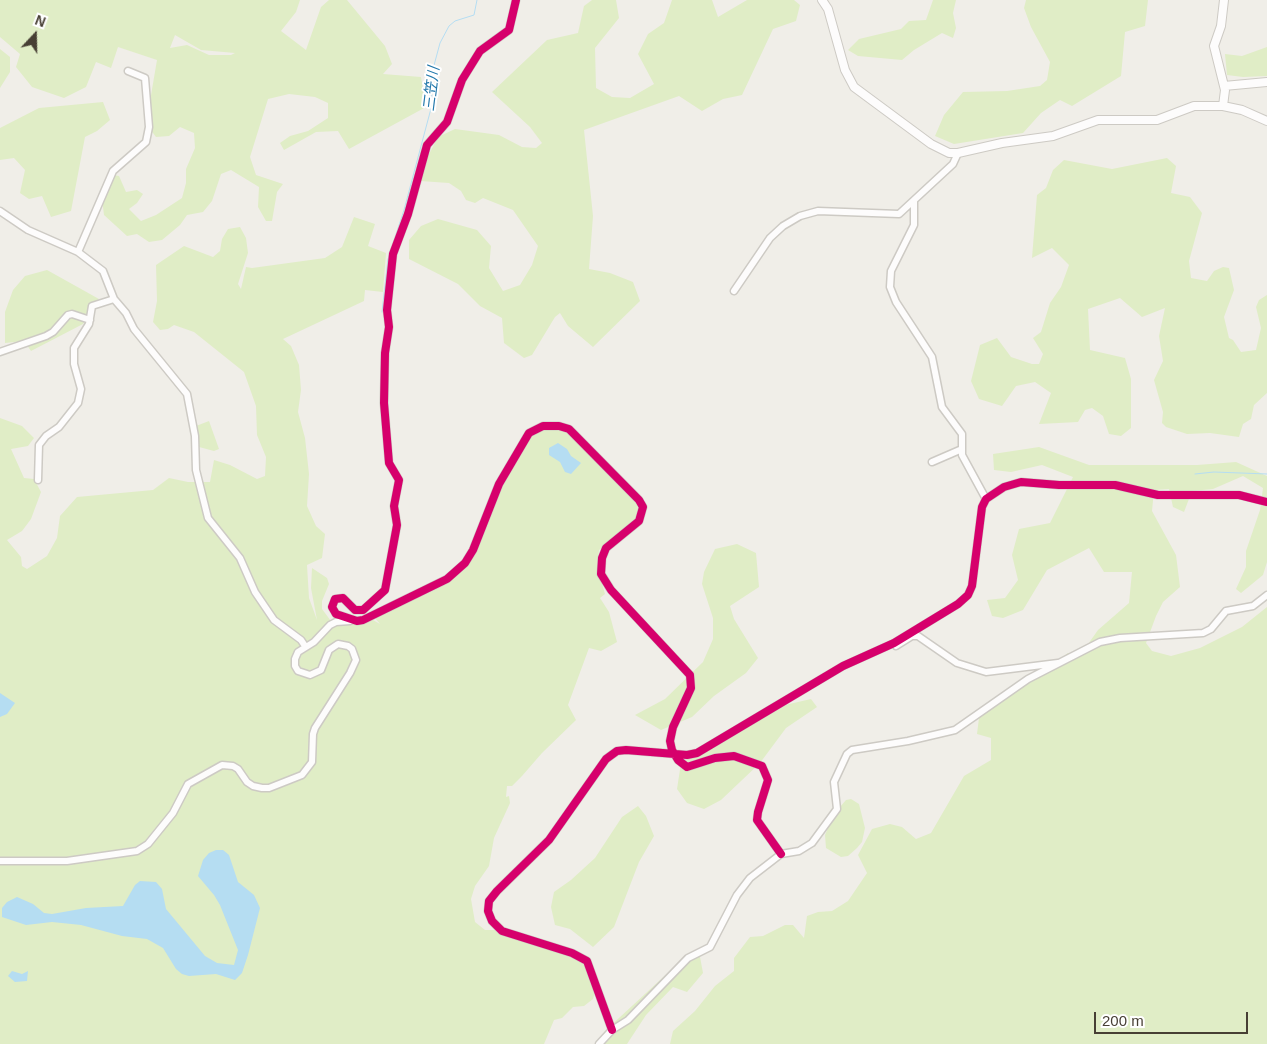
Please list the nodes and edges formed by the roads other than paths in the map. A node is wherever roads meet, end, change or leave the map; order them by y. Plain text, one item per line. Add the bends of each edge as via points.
1 (516, 0) edge
2 (822, 0) edge
3 (1224, 0) edge
4 (128, 71) dead end
5 (1267, 82) edge
6 (1224, 86) junction
7 (1223, 106) junction
8 (1267, 121) edge
9 (958, 153) junction
10 (914, 201) junction
11 (0, 211) edge
12 (78, 252) junction
13 (734, 291) dead end
14 (114, 299) junction
15 (90, 320) junction
16 (0, 352) edge
17 (962, 449) junction
18 (932, 462) dead end
19 (38, 480) dead end
20 (986, 499) junction
21 (1267, 502) edge
22 (1267, 596) edge
23 (357, 621) junction
24 (894, 643) junction
25 (305, 646) junction
26 (1062, 663) junction
27 (675, 754) junction
28 (781, 854) junction
29 (0, 861) edge
30 (612, 1030) junction
31 (599, 1044) edge

1 - 23 street via 510,30 480,51 462,80 447,122 427,145 393,254 387,310 390,327 385,353 384,403 389,463 399,480 394,506 396,525 387,584 382,595 358,611 343,598 332,603 336,614
2 - 9 street via 828,9 845,70 854,87 931,144 949,153
3 - 6 street via 1222,26 1214,46
4 - 12 street via 145,78 150,127 146,142 113,171
5 - 6 street
6 - 7 street
7 - 8 street
7 - 9 street via 1194,106 1157,120 1098,120 1053,136
9 - 10 street via 953,164
10 - 13 street via 899,214 818,212 800,216 770,238
10 - 17 street via 914,225 894,264 890,286 896,302 932,357 941,403 962,434
11 - 12 street via 28,230
12 - 14 street via 103,271
14 - 15 street via 92,306
14 - 25 street via 187,394 195,436 196,470 208,518 240,558 255,592 274,620
15 - 16 street via 68,315 46,336
15 - 19 street via 74,353 80,384 78,403 39,445
17 - 18 street
17 - 20 street
20 - 21 street via 1004,487 1021,482 1115,485 1152,495 1239,495
20 - 24 street via 981,511 968,596
22 - 26 street via 1253,606 1226,611 1211,629 1203,633 1109,640
23 - 25 street via 333,623 314,642
23 - 27 street via 430,589 459,569 474,550 499,484 529,433 543,426 565,427 576,434 643,507 640,522 603,553 601,574 611,590 690,675 691,688 670,740
24 - 26 street via 897,646 912,636 918,636 957,663 986,672
24 - 27 street via 843,666 697,753
25 - 29 street via 295,659 295,666 304,674 316,674 321,670 329,650 338,644 352,649 356,660 312,734 312,762 302,775 269,788 258,788 247,782 238,769 222,765 188,784 173,813 148,844 137,852 67,861
26 - 28 street via 1028,679 955,730 852,750 834,782 837,809 812,843 799,851
27 - 28 street via 687,767 734,756 762,766 768,780 757,820
27 - 30 street via 626,750 606,759 549,840 489,901 488,911 497,928 581,956 587,962
28 - 30 street via 746,882 710,947 688,958 628,1020
30 - 31 street

